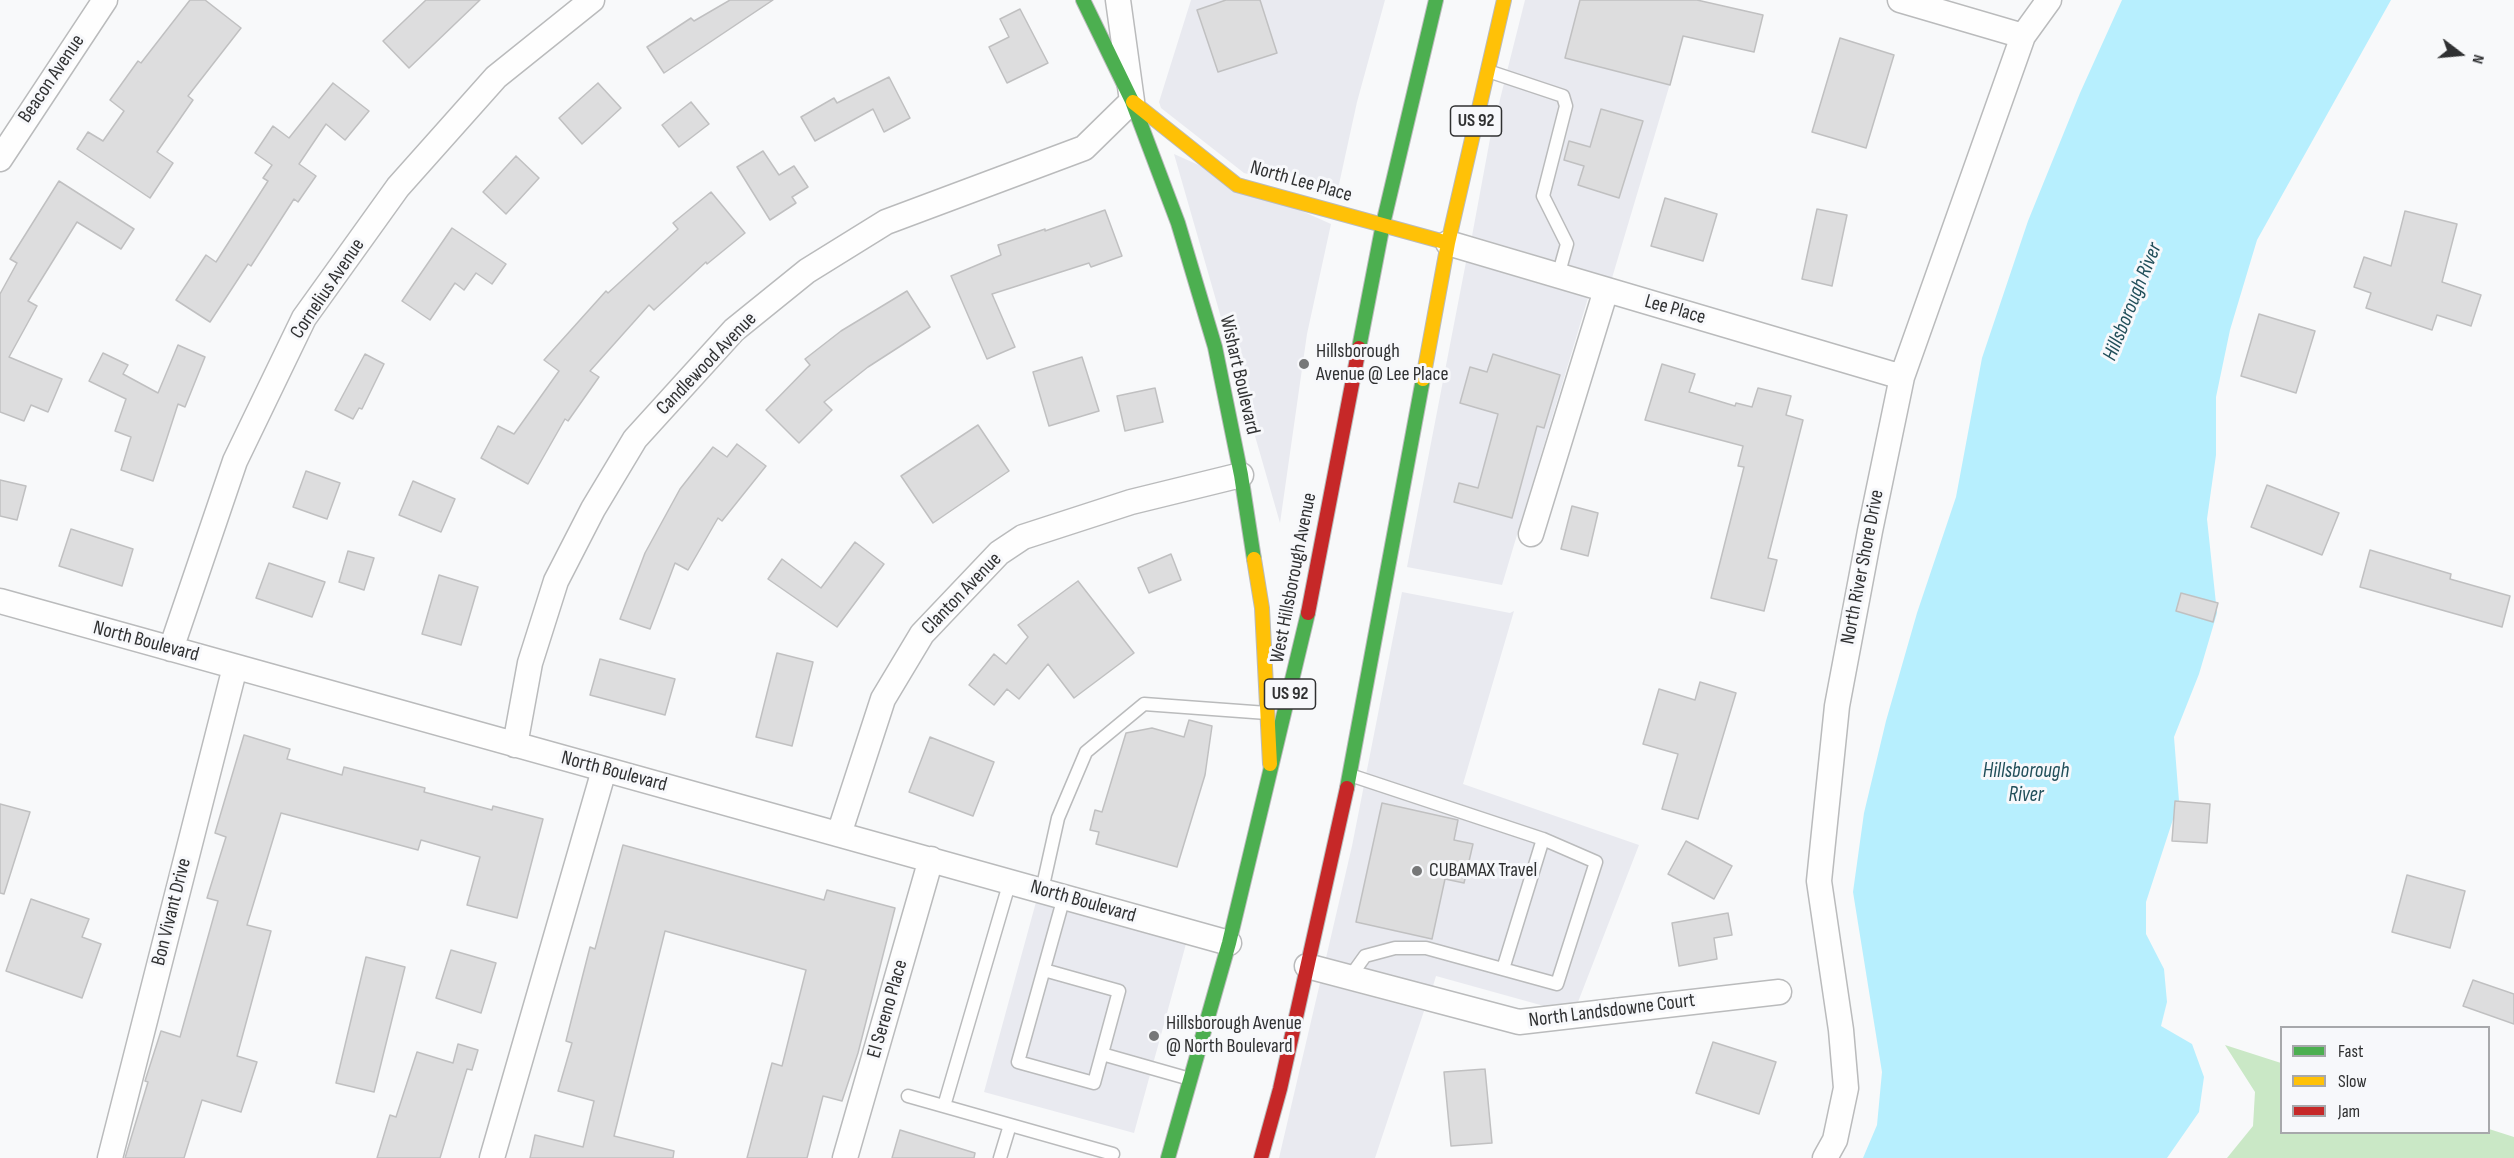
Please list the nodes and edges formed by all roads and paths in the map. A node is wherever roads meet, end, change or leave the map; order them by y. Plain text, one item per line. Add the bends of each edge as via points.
1 (105, 0) edge
2 (592, 0) edge
3 (1083, 0) edge
4 (1118, 0) edge
5 (1436, 0) edge
6 (1504, 0) edge
7 (1900, 0) edge
8 (2049, 0) edge
9 (2023, 36) junction
10 (1487, 71) junction
11 (1132, 101) junction
12 (1, 155) edge
13 (1383, 224) junction
14 (1448, 243) junction
15 (1558, 276) junction
16 (1606, 290) junction
17 (1902, 377) junction
18 (1241, 475) junction
19 (1531, 534) dead end
20 (0, 601) edge
21 (171, 649) junction
22 (236, 667) junction
23 (1267, 713) junction
24 (515, 745) junction
25 (604, 770) junction
26 (1350, 775) junction
27 (1270, 779) junction
28 (839, 834) junction
29 (1544, 839) junction
30 (931, 859) junction
31 (1010, 881) junction
32 (1053, 893) junction
33 (1229, 943) junction
34 (1307, 966) junction
35 (1503, 969) junction
36 (1044, 970) junction
37 (1350, 977) junction
38 (1779, 992) dead end
39 (1102, 1054) junction
40 (1191, 1079) junction
41 (908, 1096) dead end
42 (944, 1106) junction
43 (1010, 1125) junction
44 (1113, 1154) dead end
45 (110, 1158) edge
46 (492, 1158) edge
47 (845, 1158) edge
48 (1000, 1158) edge
49 (1168, 1158) edge
50 (1261, 1158) edge
51 (1824, 1158) edge

1 - 12 street, Beacon Avenue
2 - 21 street, Cornelius Avenue via 496,77 399,188 304,318 235,462
3 - 11 main road, Wishart Boulevard
4 - 11 street
5 - 13 main road, West Hillsborough Avenue / US 92
6 - 10 main road, US 92
7 - 9 street
8 - 9 street, North River Shore Drive
9 - 17 street, North River Shore Drive
10 - 14 main road, US 92
10 - 15 lane via 1563,96 1566,106 1543,196 1567,244
11 - 13 main road, North Lee Place via 1237,184
11 - 18 main road, Wishart Boulevard via 1178,223 1215,347
11 - 24 street, Candlewood Avenue via 1084,148 886,222 807,271 734,330 635,439 593,509 556,581 530,663
13 - 14 main road, North Lee Place
13 - 27 main road, West Hillsborough Avenue / US 92 via 1301,647
14 - 15 street, Lee Place
14 - 26 main road, US 92
15 - 16 street, Lee Place
16 - 17 street, Lee Place
16 - 19 street
17 - 51 street, North River Shore Drive via 1837,706 1820,871 1846,1088 1835,1140
18 - 23 main road, Wishart Boulevard via 1262,608
18 - 28 street, Clanton Avenue via 1131,502 1023,537 999,553 922,634 883,699
20 - 21 street, North Boulevard
21 - 22 street, North Boulevard
22 - 24 street, North Boulevard
22 - 45 street, Bon Vivant Drive
23 - 27 main road, Wishart Boulevard
23 - 32 lane via 1144,704 1086,752 1058,818
24 - 25 street, North Boulevard
25 - 28 street, North Boulevard
25 - 46 street
26 - 29 lane
26 - 34 main road, US 92
27 - 33 main road, West Hillsborough Avenue / US 92
28 - 30 street, North Boulevard
29 - 35 lane
29 - 35 lane via 1596,862 1557,984
30 - 31 street, North Boulevard
30 - 47 street, El Sereno Place
31 - 32 street, North Boulevard
31 - 42 lane
32 - 33 street, North Boulevard
32 - 36 lane
33 - 40 main road, West Hillsborough Avenue / US 92
34 - 37 street, North Landsdowne Court
34 - 50 main road, US 92
35 - 37 lane via 1426,948 1395,948 1365,956
36 - 39 lane via 1119,991
36 - 39 lane via 1018,1062 1094,1083
37 - 38 street, North Landsdowne Court via 1519,1022
39 - 40 lane
40 - 49 main road, West Hillsborough Avenue / US 92
41 - 42 lane
42 - 43 lane
43 - 44 lane
43 - 48 lane

